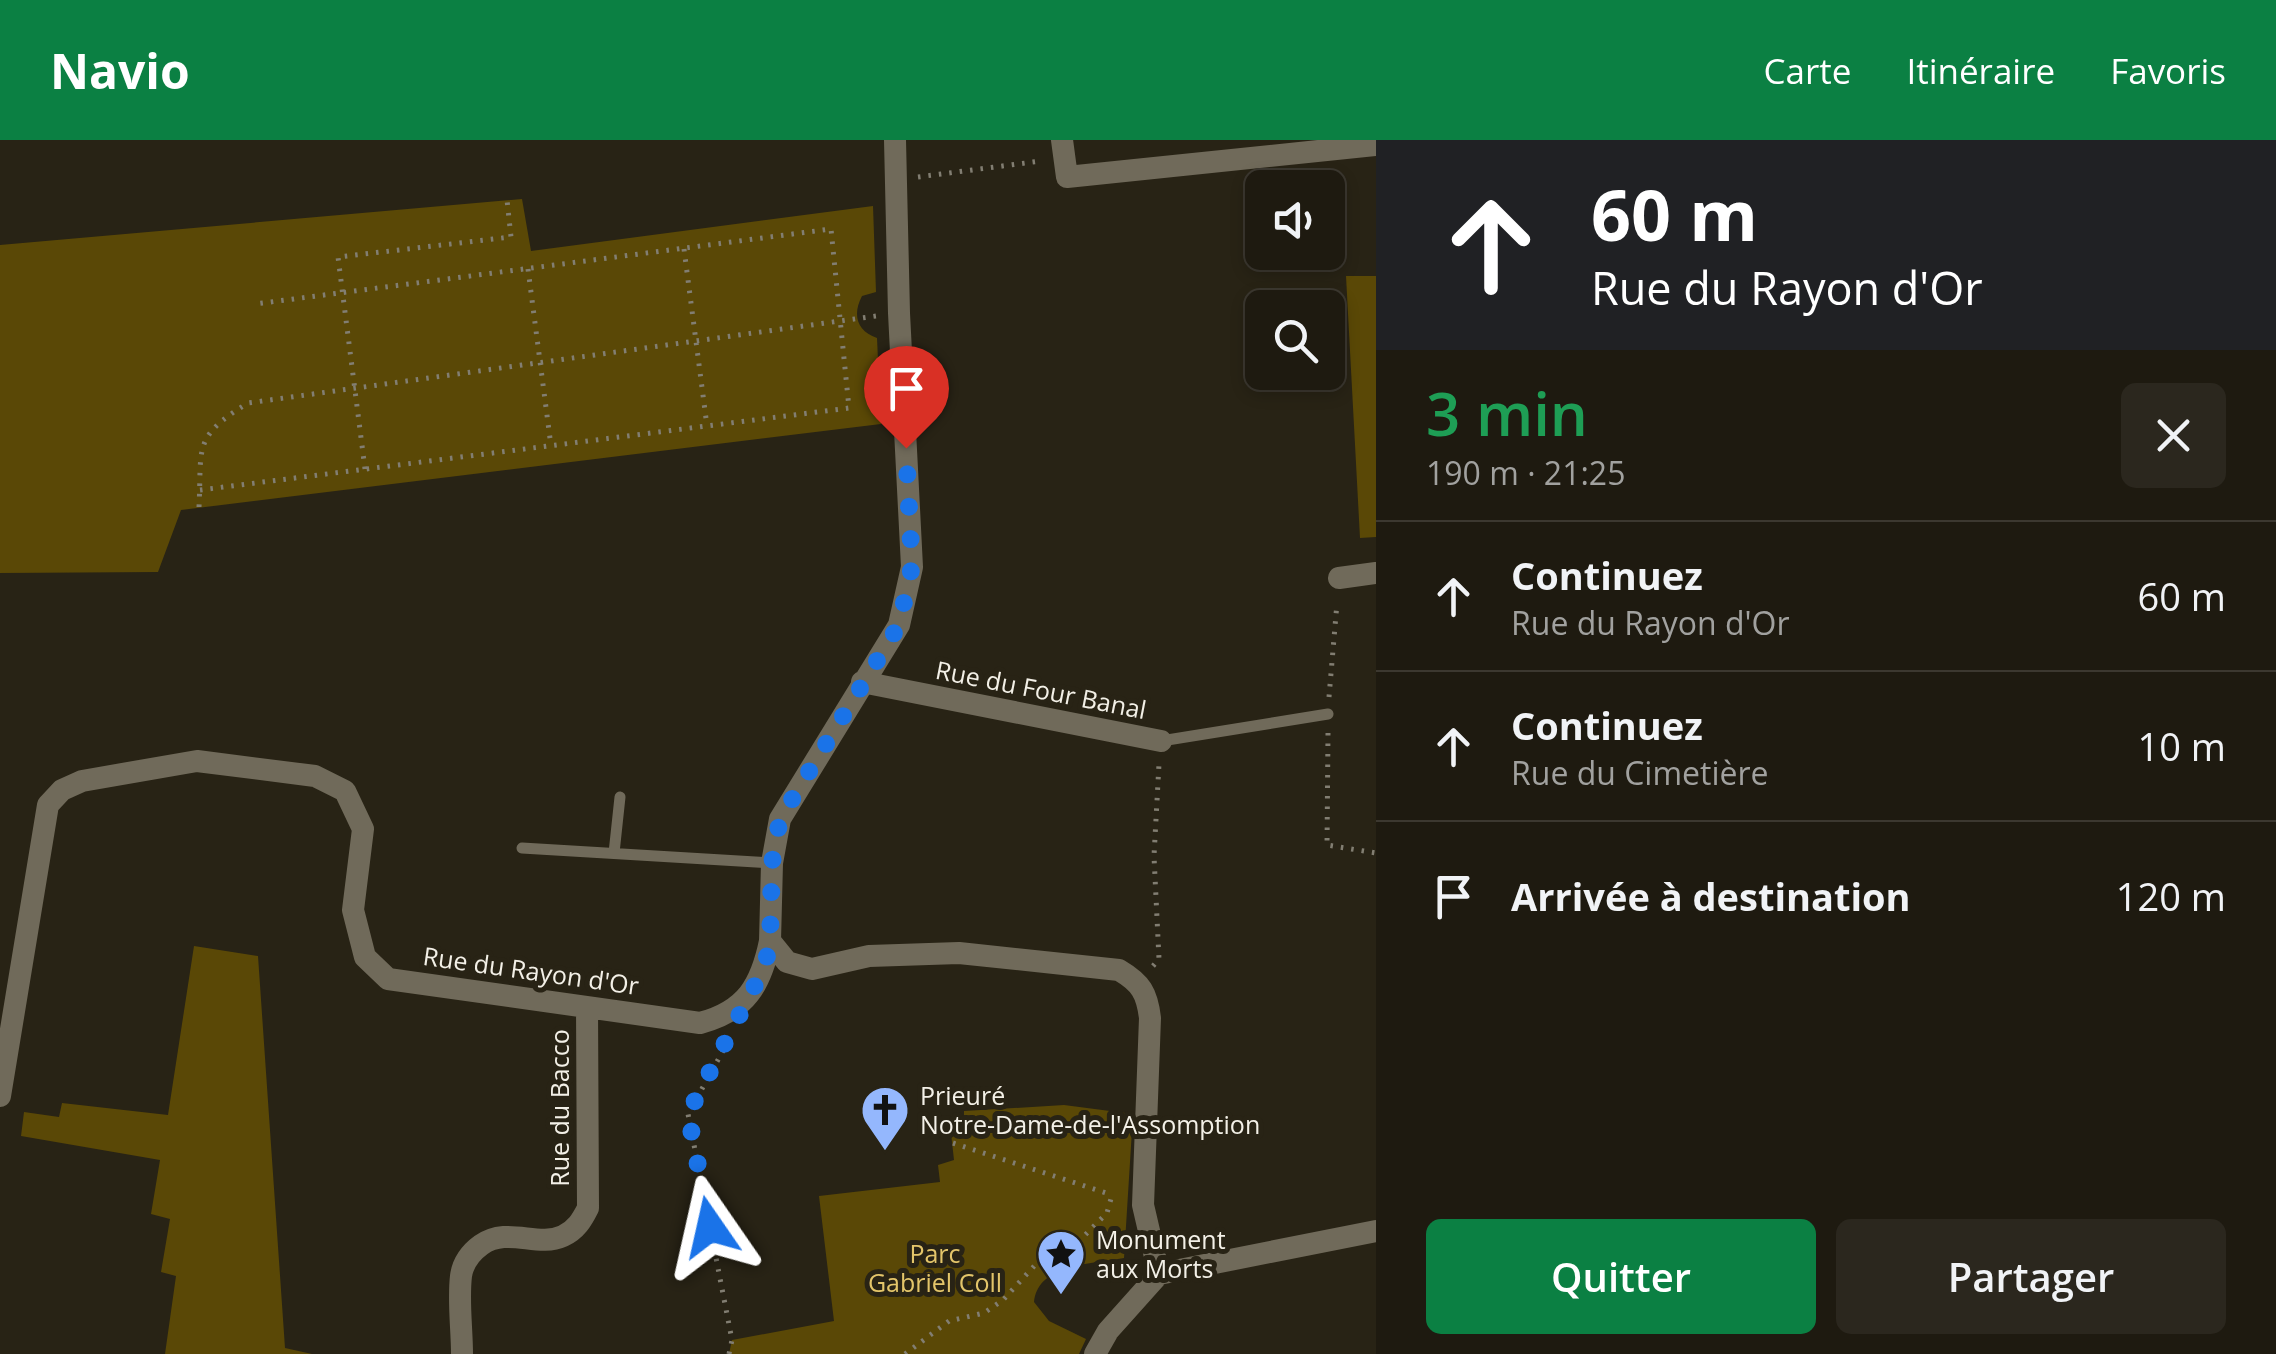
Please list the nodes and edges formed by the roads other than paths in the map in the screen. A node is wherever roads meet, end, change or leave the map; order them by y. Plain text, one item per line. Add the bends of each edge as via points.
1 (895, 140) edge
2 (1376, 144) edge
3 (1063, 149) edge
4 (1376, 573) edge
5 (1340, 578) dead end
6 (862, 682) junction
7 (1328, 714) dead end
8 (1161, 742) joint
9 (620, 798) dead end
10 (522, 848) dead end
11 (614, 853) junction
12 (772, 863) junction
13 (770, 941) junction
14 (812, 968) junction
15 (755, 988) junction
16 (586, 1007) junction
17 (0, 1096) edge
18 (1376, 1231) edge
19 (1159, 1274) junction
20 (462, 1354) edge
21 (1094, 1354) edge

1 - 6 street via 912,566 899,625
2 - 3 street via 1067,177
4 - 5 street
6 - 8 street, Rue du Four Banal
6 - 12 street via 780,819
7 - 8 lane, Rue du Four Banal
9 - 11 lane
10 - 11 lane
11 - 12 lane
12 - 13 street
13 - 14 street via 787,962
13 - 15 street
14 - 15 street
14 - 19 street via 869,956 960,954 1120,970 1138,981 1150,1018 1144,1205
15 - 16 street, Rue du Rayon d'Or via 720,1018 700,1023
16 - 17 street, Rue du Rayon d'Or via 388,978 364,957 353,910 364,830 345,791 315,776 197,761 82,781 48,805
16 - 20 street, Rue du Bacco via 588,1208 562,1237 508,1235 470,1254 461,1274
18 - 19 street
19 - 21 street

